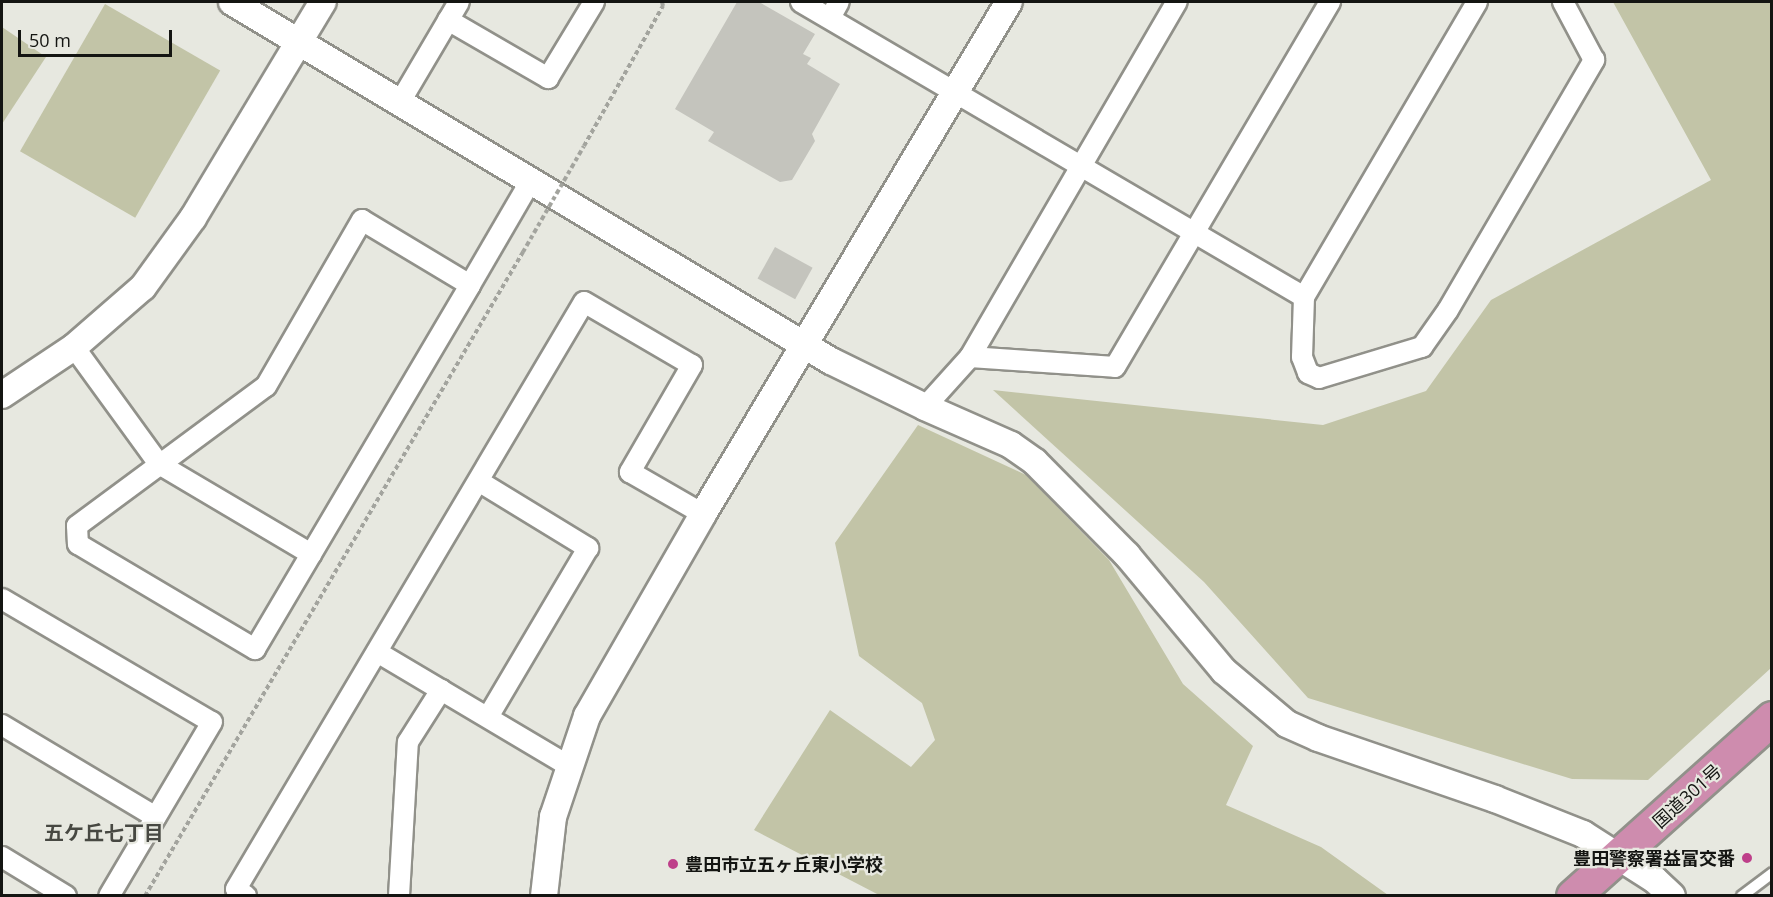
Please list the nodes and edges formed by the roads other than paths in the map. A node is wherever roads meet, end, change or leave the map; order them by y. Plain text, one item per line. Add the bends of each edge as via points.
1 (232, 2) edge
2 (323, 2) edge
3 (459, 2) edge
4 (594, 2) edge
5 (801, 2) edge
6 (1009, 2) edge
7 (1177, 2) edge
8 (1330, 2) edge
9 (1477, 2) edge
10 (1563, 2) edge
11 (835, 10) edge
12 (448, 20) junction
13 (299, 42) junction
14 (957, 91) junction
15 (400, 102) junction
16 (1080, 166) junction
17 (531, 180) junction
18 (1192, 231) junction
19 (470, 285) junction
20 (1304, 297) junction
21 (805, 344) junction
22 (74, 347) junction
23 (970, 357) junction
24 (2, 395) edge
25 (925, 407) junction
26 (159, 464) junction
27 (480, 482) junction
28 (703, 514) junction
29 (311, 554) junction
30 (2, 599) edge
31 (377, 652) junction
32 (441, 690) junction
33 (488, 717) junction
34 (1772, 718) edge
35 (2, 725) edge
36 (569, 766) junction
37 (156, 817) junction
38 (1618, 856) junction
39 (2, 857) edge
40 (1772, 873) edge
41 (66, 896) edge
42 (109, 896) edge
43 (246, 896) edge
44 (399, 896) edge
45 (544, 896) edge
46 (1573, 896) edge
47 (1672, 896) edge
48 (1742, 896) edge

1 - 13 street
2 - 13 street
3 - 12 street
4 - 12 street via 548,78
5 - 11 street
6 - 14 street
7 - 16 street
8 - 18 street
9 - 20 street
10 - 20 street via 1594,60 1448,310 1422,346 1319,378 1308,373 1302,357
11 - 14 street
12 - 15 street
13 - 15 street
13 - 22 street via 193,218 155,270 142,287
14 - 16 street
14 - 21 street
15 - 17 street
16 - 18 street
16 - 23 street
17 - 19 street
17 - 21 street
18 - 20 street
18 - 23 street via 1115,367
19 - 26 street via 362,220 266,386
19 - 29 street
21 - 25 street
21 - 28 street
22 - 24 street
22 - 26 street
23 - 25 street
25 - 38 street via 1011,445 1035,462 1127,555 1224,671 1287,724 1583,834
26 - 29 street
26 - 29 street via 77,526 78,544 255,649
27 - 28 street via 584,302 692,365 630,472
27 - 31 street
27 - 33 street via 588,548
28 - 36 street via 587,716
30 - 37 street via 212,722
31 - 32 street
31 - 43 street via 236,889
32 - 33 street
32 - 44 street via 408,742
33 - 36 street
34 - 38 highway, 国道301号
35 - 37 street
36 - 45 street via 553,817
37 - 42 street
38 - 46 highway, 国道301号
38 - 47 street
39 - 41 street
40 - 48 lane

